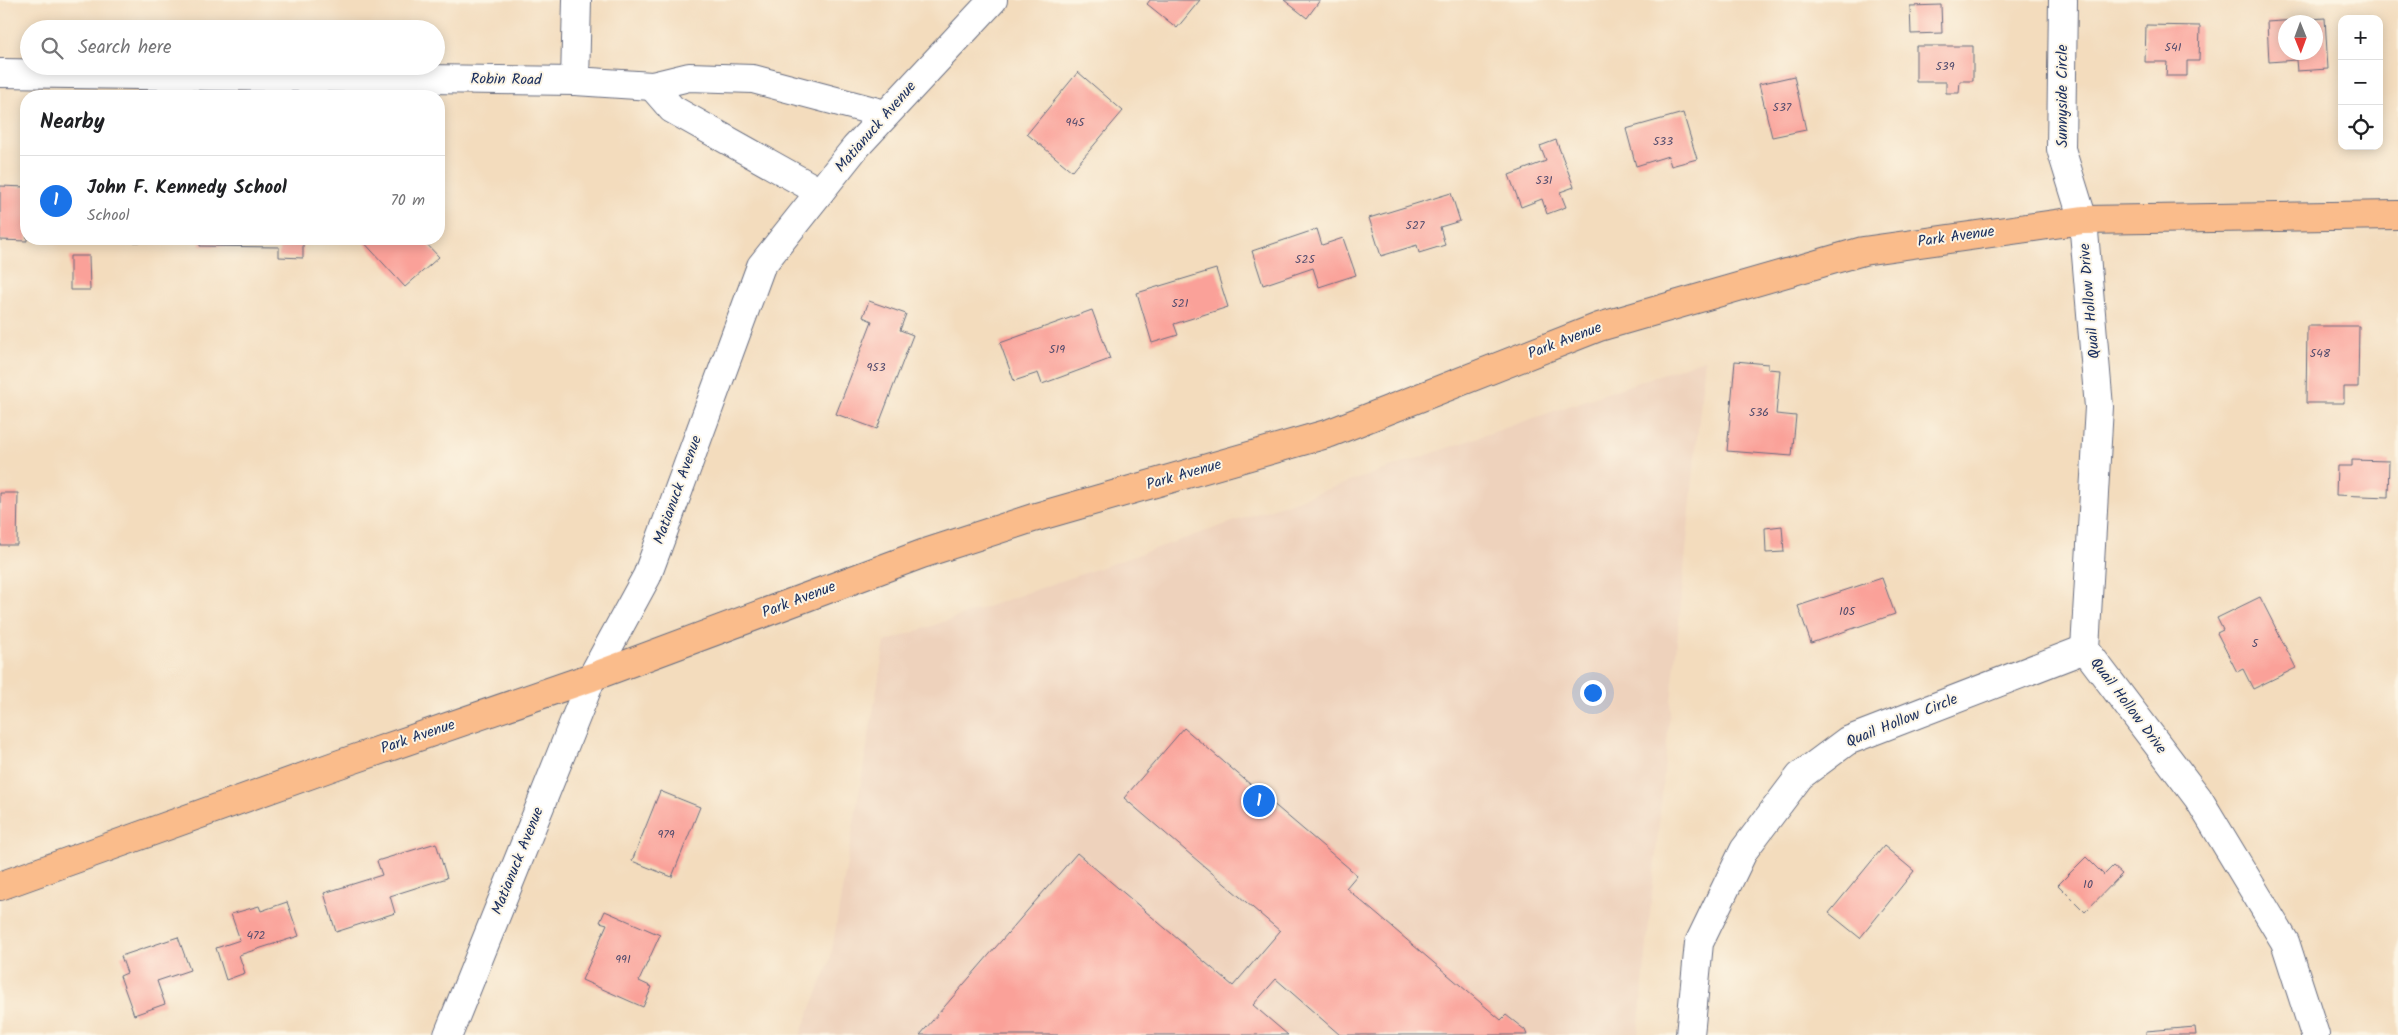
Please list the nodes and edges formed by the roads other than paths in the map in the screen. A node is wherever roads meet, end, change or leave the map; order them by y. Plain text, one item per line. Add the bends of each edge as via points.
1 (577, 0) edge
2 (993, 0) edge
3 (2063, 0) edge
4 (0, 73) edge
5 (20, 73) edge
6 (144, 75) edge
7 (576, 81) junction
8 (652, 86) junction
9 (885, 114) junction
10 (820, 192) junction
11 (2398, 215) edge
12 (2084, 220) junction
13 (2085, 649) junction
14 (592, 677) junction
15 (0, 886) edge
16 (448, 1035) edge
17 (1690, 1035) edge
18 (2315, 1035) edge

1 - 7 street
2 - 9 street, Matianuck Avenue
3 - 12 street, Sunnyside Circle via 2061,149
4 - 5 street, Robin Road
6 - 7 street, Robin Road
7 - 8 street, Robin Road
8 - 9 street, Robin Road via 689,77 752,79
8 - 10 street via 672,109
9 - 10 street, Matianuck Avenue
10 - 14 street, Matianuck Avenue via 761,266 647,576
11 - 12 main road, Park Avenue
12 - 13 street, Quail Hollow Drive via 2099,407
12 - 14 main road, Park Avenue via 1863,251 1599,327 1330,433 1032,518 931,551
13 - 17 street, Quail Hollow Circle via 1847,741 1800,776 1744,850 1699,943
13 - 18 street, Quail Hollow Drive via 2198,798 2285,942
14 - 15 main road, Park Avenue
14 - 16 street, Matianuck Avenue

